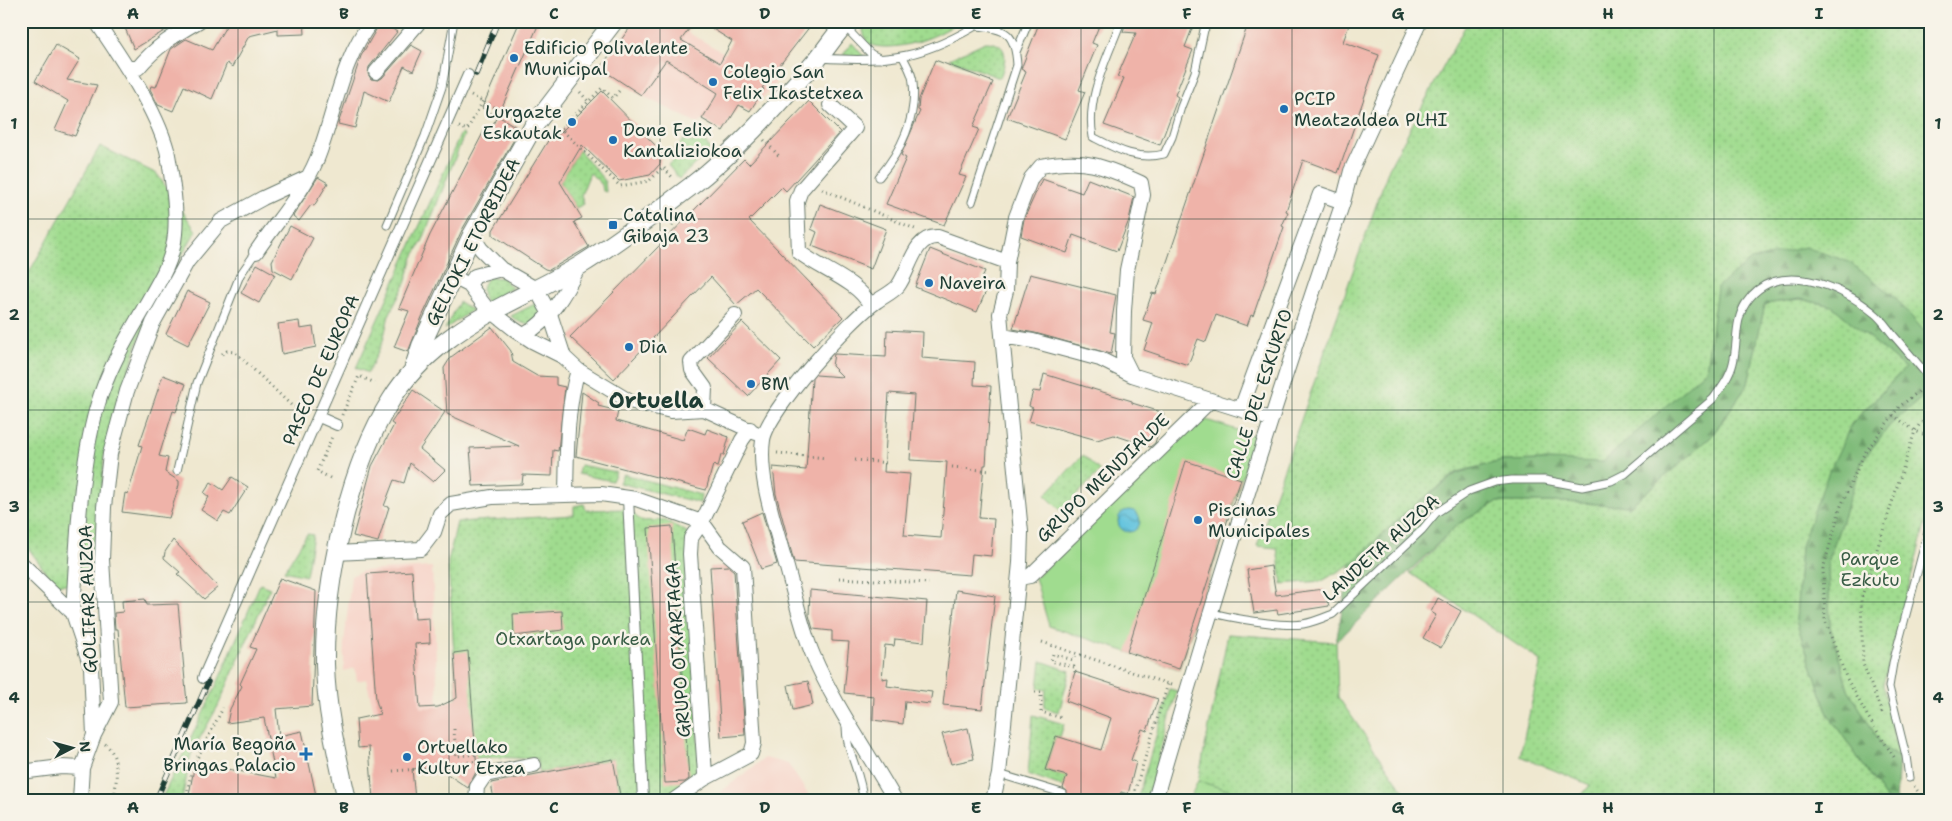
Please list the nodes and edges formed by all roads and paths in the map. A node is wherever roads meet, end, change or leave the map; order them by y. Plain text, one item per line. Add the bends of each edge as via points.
1 (96, 21) edge
2 (200, 21) edge
3 (372, 21) edge
4 (420, 21) edge
5 (454, 21) edge
6 (614, 21) edge
7 (848, 21) edge
8 (852, 21) edge
9 (984, 21) edge
10 (1028, 21) edge
11 (1121, 21) edge
12 (1210, 21) edge
13 (1420, 22) edge
14 (977, 26) junction
15 (1016, 52) junction
16 (904, 57) junction
17 (818, 58) junction
18 (881, 60) junction
19 (128, 68) junction
20 (376, 72) dead end
21 (468, 75) dead end
22 (619, 91) dead end
23 (580, 92) dead end
24 (475, 97) dead end
25 (484, 101) junction
26 (588, 101) junction
27 (830, 105) dead end
28 (447, 121) junction
29 (533, 127) junction
30 (879, 177) dead end
31 (306, 178) junction
32 (673, 178) dead end
33 (804, 179) junction
34 (972, 202) dead end
35 (1343, 202) junction
36 (678, 218) dead end
37 (387, 225) dead end
38 (672, 226) dead end
39 (472, 235) junction
40 (931, 236) junction
41 (256, 252) joint
42 (1007, 262) junction
43 (579, 266) junction
44 (501, 269) junction
45 (453, 277) junction
46 (469, 285) junction
47 (536, 289) junction
48 (870, 306) junction
49 (492, 312) junction
50 (550, 314) junction
51 (735, 315) dead end
52 (524, 335) junction
53 (1002, 336) junction
54 (1124, 348) junction
55 (564, 357) junction
56 (1100, 360) junction
57 (205, 362) junction
58 (578, 370) junction
59 (413, 371) junction
60 (1132, 375) junction
61 (1931, 380) edge
62 (1924, 386) dead end
63 (1211, 400) junction
64 (1241, 408) junction
65 (704, 409) junction
66 (1931, 414) edge
67 (1893, 415) junction
68 (319, 416) junction
69 (1270, 419) junction
70 (337, 425) dead end
71 (750, 429) junction
72 (1916, 431) junction
73 (763, 437) junction
74 (1931, 437) edge
75 (777, 453) dead end
76 (826, 458) dead end
77 (855, 460) dead end
78 (889, 463) dead end
79 (952, 467) dead end
80 (176, 471) dead end
81 (991, 471) dead end
82 (566, 494) junction
83 (628, 498) junction
84 (1931, 521) edge
85 (702, 522) junction
86 (335, 552) junction
87 (21, 563) edge
88 (839, 578) dead end
89 (1019, 578) junction
90 (929, 583) dead end
91 (1210, 612) junction
92 (73, 613) junction
93 (1042, 642) dead end
94 (1076, 653) junction
95 (1075, 672) dead end
96 (202, 678) dead end
97 (1168, 684) junction
98 (1187, 690) junction
99 (1034, 692) dead end
100 (223, 708) dead end
101 (1882, 714) dead end
102 (1062, 718) dead end
103 (846, 721) junction
104 (454, 729) dead end
105 (94, 735) junction
106 (478, 754) dead end
107 (534, 765) dead end
108 (445, 767) dead end
109 (82, 768) junction
110 (392, 771) dead end
111 (21, 772) edge
112 (999, 774) junction
113 (1909, 778) joint
114 (704, 779) junction
115 (1062, 793) dead end
116 (1134, 793) junction
117 (127, 799) edge
118 (186, 799) edge
119 (80, 800) edge
120 (114, 800) edge
121 (132, 800) edge
122 (177, 800) edge
123 (347, 800) edge
124 (476, 800) edge
125 (643, 800) edge
126 (674, 800) edge
127 (863, 800) edge
128 (895, 800) edge
129 (993, 800) edge
130 (1128, 800) edge
131 (1132, 800) edge
132 (1155, 800) edge

1 - 19 street, GOLIFAR AUZOA
2 - 19 street via 149,54 138,68
3 - 31 street via 364,31 348,68 316,162
4 - 20 street
5 - 37 lane via 442,87
6 - 29 street, GELTOKI ETORBIDEA
7 - 17 street
8 - 18 lane via 851,33
9 - 14 lane
10 - 15 lane
11 - 12 lane via 1095,91 1090,121 1093,137 1128,155 1151,157 1164,154 1172,137 1195,72 1204,30
13 - 35 street, CALLE DEL ESKURTO via 1351,171
14 - 15 lane via 999,28 1011,36
14 - 16 lane via 955,39
15 - 34 lane via 1017,65
16 - 18 lane
16 - 30 lane via 913,82 910,126 890,165
17 - 18 lane
17 - 43 street via 735,147 692,186
19 - 92 street, GOLIFAR AUZOA via 166,149 176,213 174,248 165,271 120,349 98,406 81,499
21 - 28 street, PASEO DE EUROPA
22 - 26 path via 613,98 602,88
23 - 26 path
24 - 25 path
25 - 28 path via 467,130
25 - 29 path
26 - 32 path via 561,129 620,186 649,181 663,167
27 - 33 street via 855,128
28 - 68 street, PASEO DE EUROPA
29 - 39 street, GELTOKI ETORBIDEA
31 - 41 street
31 - 105 street, GOLIFAR AUZOA via 221,221 187,262 153,323 127,391 110,454 104,507 102,560 111,702
33 - 40 path
33 - 48 street via 797,201 799,252 857,289
35 - 64 street, CALLE DEL ESKURTO via 1320,194
35 - 69 street, CALLE DEL ESKURTO
36 - 38 path
39 - 44 street
39 - 45 street, GELTOKI ETORBIDEA
40 - 42 street
40 - 48 street via 922,241 895,289
41 - 57 lane via 240,275
42 - 53 street, GRUPO MENDIALDE via 1007,282 1000,314
42 - 54 street, GRUPO MENDIALDE via 1016,217 1031,178 1041,166 1064,161 1091,162 1141,183 1143,195 1127,270
43 - 47 street
43 - 50 street
44 - 46 street via 475,276
44 - 47 street
45 - 46 street
45 - 59 street, GELTOKI ETORBIDEA
46 - 49 street
47 - 49 street
47 - 50 street
48 - 73 street via 828,347 800,381
49 - 52 street
49 - 59 street via 444,342
50 - 52 street
50 - 55 street
51 - 65 street via 691,362 692,370 705,388
52 - 55 street
53 - 56 street, GRUPO MENDIALDE
53 - 89 street, GRUPO MENDIALDE via 1021,532
54 - 56 street via 1112,357
54 - 60 street, GRUPO MENDIALDE via 1124,358
55 - 58 street
56 - 60 street, GRUPO MENDIALDE
57 - 68 path via 227,350 235,352 292,406
57 - 80 lane via 197,382
58 - 65 street via 629,401 671,411
58 - 82 street via 569,425
59 - 86 street via 390,402 370,441 350,495
60 - 63 street, GRUPO MENDIALDE
61 - 91 lane, LANDETA AUZOA via 1875,313 1844,293 1810,280 1796,278 1772,282 1757,289 1745,305 1739,321 1733,363 1713,399 1625,474 1589,486 1545,480 1512,480 1494,482 1469,491 1436,513 1333,614 1319,620 1301,624 1277,623
62 - 67 path
63 - 64 street, GRUPO MENDIALDE
63 - 89 street, GRUPO MENDIALDE via 1030,576
64 - 69 street, GRUPO MENDIALDE
65 - 71 street
66 - 72 path
67 - 72 path
67 - 113 path via 1864,454 1841,506 1823,569 1825,620 1850,685
68 - 70 street
68 - 96 street, PASEO DE EUROPA
69 - 91 street, CALLE DEL ESKURTO
71 - 73 street
71 - 85 street
72 - 74 path
72 - 101 path via 1861,599 1863,664
73 - 103 street via 770,513 813,654
75 - 76 path
77 - 78 path
79 - 81 path
82 - 83 street
82 - 86 street via 492,497 451,504 440,514 434,532 421,549
83 - 85 street
83 - 125 street
84 - 113 lane via 1889,687
85 - 114 street, GRUPO OTXARTAGA via 692,538 690,554
85 - 114 street via 720,547 743,567 754,743 750,754
86 - 123 street via 325,665 330,718
87 - 92 street, GOLIFAR AUZOA
88 - 90 path
89 - 112 street, GRUPO MENDIALDE
91 - 98 street, CALLE DEL ESKURTO
92 - 105 street, GOLIFAR AUZOA via 91,667
93 - 94 path
94 - 95 path via 1073,660 1053,654 1051,661 1074,667
94 - 97 path
97 - 98 path
97 - 116 path
98 - 132 street, CALLE DEL ESKURTO
99 - 102 path via 1041,692 1041,712
100 - 118 path via 192,768
103 - 127 lane via 846,737 859,772
103 - 128 street
104 - 106 path via 456,756
105 - 109 street, GOLIFAR AUZOA
105 - 120 path via 110,747 113,754 117,774
107 - 124 street via 485,775 477,787
108 - 110 path
109 - 111 street
109 - 119 street, GOLIFAR AUZOA
112 - 115 lane
112 - 129 street, GRUPO MENDIALDE
114 - 126 street
116 - 130 path
116 - 131 path
117 - 121 path
118 - 122 path via 179,795

